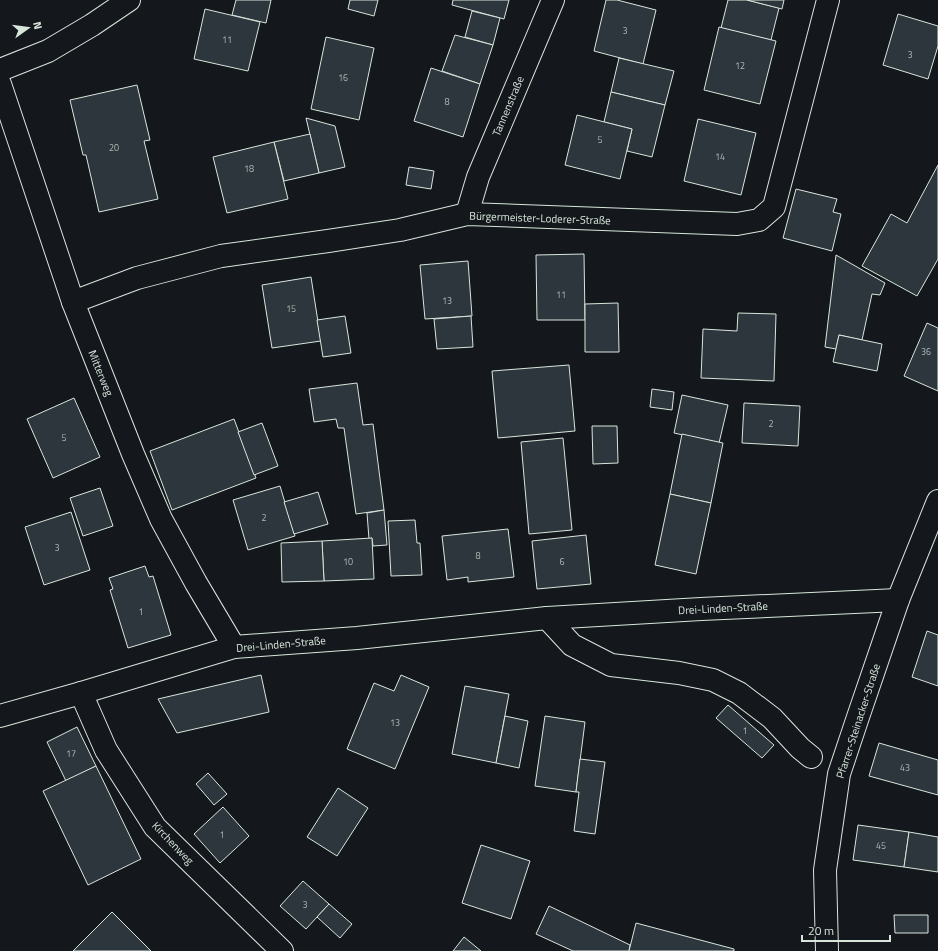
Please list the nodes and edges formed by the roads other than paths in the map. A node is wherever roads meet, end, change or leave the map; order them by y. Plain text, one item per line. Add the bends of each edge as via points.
1 (129, 0) edge
2 (553, 0) edge
3 (828, 0) edge
4 (0, 70) edge
5 (0, 84) edge
6 (468, 214) junction
7 (73, 302) junction
8 (938, 501) edge
9 (898, 600) junction
10 (547, 618) junction
11 (234, 647) junction
12 (81, 693) junction
13 (0, 716) edge
14 (811, 756) dead end
15 (282, 951) edge
16 (827, 951) edge

1 - 4 street via 48,51
2 - 6 street, Tannenstraße via 478,177
3 - 6 street, Bürgermeister-Loderer-Straße via 774,207 759,220 736,224
5 - 7 street, Mitterweg
6 - 7 street, Bürgermeister-Loderer-Straße via 400,230 221,256 137,278
7 - 11 street, Mitterweg via 161,519
8 - 9 street, Pfarrer-Steinacker-Straße
9 - 10 street, Drei-Linden-Straße
9 - 16 street, Pfarrer-Steinacker-Straße via 839,774 825,870
10 - 11 street, Drei-Linden-Straße via 364,637
10 - 14 street via 572,645 610,665 679,673 713,680 738,693 772,718
11 - 12 street, Drei-Linden-Straße
12 - 13 street, Drei-Linden-Straße
12 - 15 street, Kirchenweg via 106,750 155,826

